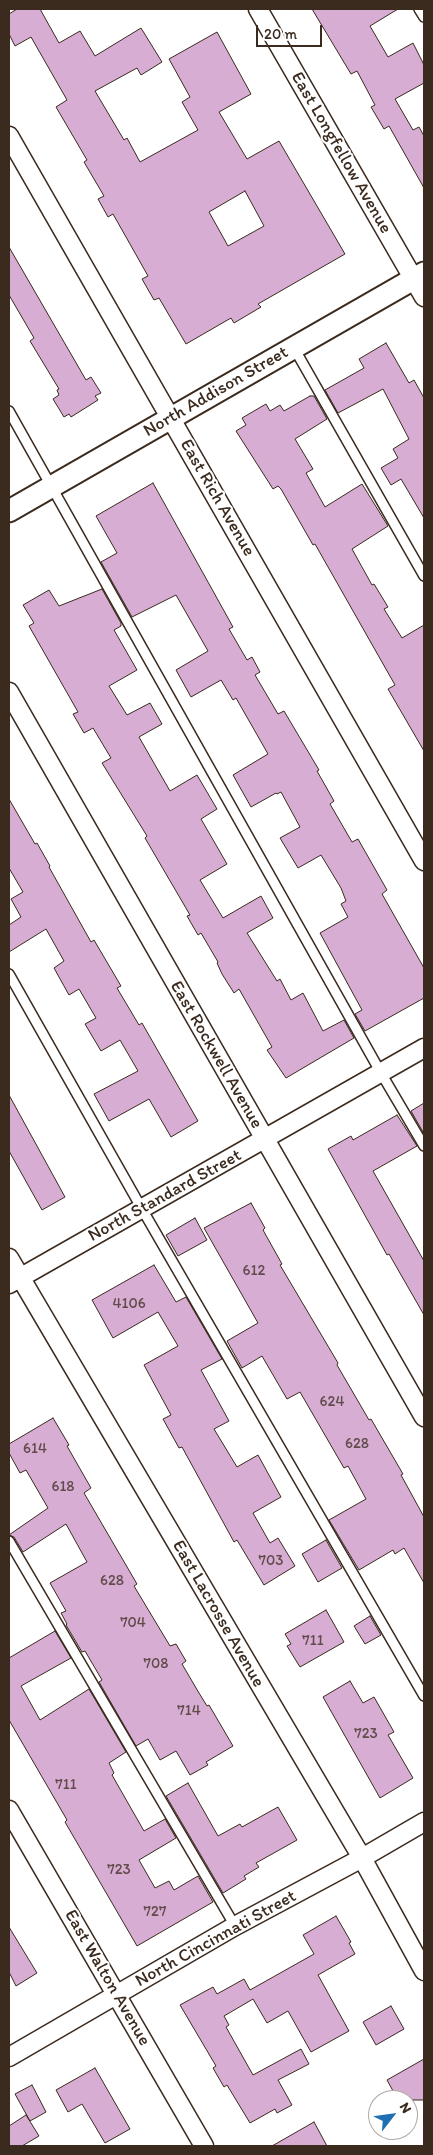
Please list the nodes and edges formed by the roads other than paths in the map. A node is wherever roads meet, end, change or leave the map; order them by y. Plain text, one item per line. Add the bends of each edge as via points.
1 (258, 9) edge
2 (420, 9) edge
3 (424, 17) edge
4 (9, 136) edge
5 (419, 276) edge
6 (424, 297) edge
7 (294, 348) junction
8 (9, 411) edge
9 (171, 418) junction
10 (52, 486) junction
11 (9, 511) edge
12 (424, 576) edge
13 (9, 692) edge
14 (424, 861) edge
15 (9, 974) edge
16 (424, 1048) edge
17 (381, 1073) junction
18 (264, 1140) junction
19 (424, 1146) edge
20 (142, 1209) junction
21 (9, 1258) edge
22 (14, 1281) edge
23 (424, 1417) edge
24 (9, 1541) edge
25 (424, 1696) edge
26 (9, 1810) edge
27 (424, 1822) edge
28 (362, 1858) junction
29 (235, 1926) junction
30 (424, 1970) edge
31 (117, 1994) junction
32 (9, 2057) edge
33 (204, 2146) edge

1 - 5 street, East Longfellow Avenue
2 - 3 lane
4 - 9 street, East Rich Avenue
5 - 6 street, East Longfellow Avenue
5 - 7 street, North Addison Street
7 - 9 street, North Addison Street
7 - 12 lane
8 - 10 lane
9 - 10 street, North Addison Street
9 - 14 street, East Rich Avenue
10 - 11 street, North Addison Street
10 - 17 lane
13 - 18 street, East Rockwell Avenue
15 - 20 lane
16 - 17 street, North Standard Street
17 - 18 street, North Standard Street
17 - 19 lane
18 - 20 street, North Standard Street
18 - 23 street, East Rockwell Avenue
20 - 22 street, North Standard Street
20 - 25 lane
21 - 22 street, East Lacrosse Avenue
22 - 28 street, East Lacrosse Avenue
24 - 29 lane
26 - 31 street, East Walton Avenue
27 - 28 street, North Cincinnati Street
28 - 29 street, North Cincinnati Street
28 - 30 street, East Lacrosse Avenue
29 - 31 street, North Cincinnati Street
31 - 32 street, North Cincinnati Street
31 - 33 street, East Walton Avenue

